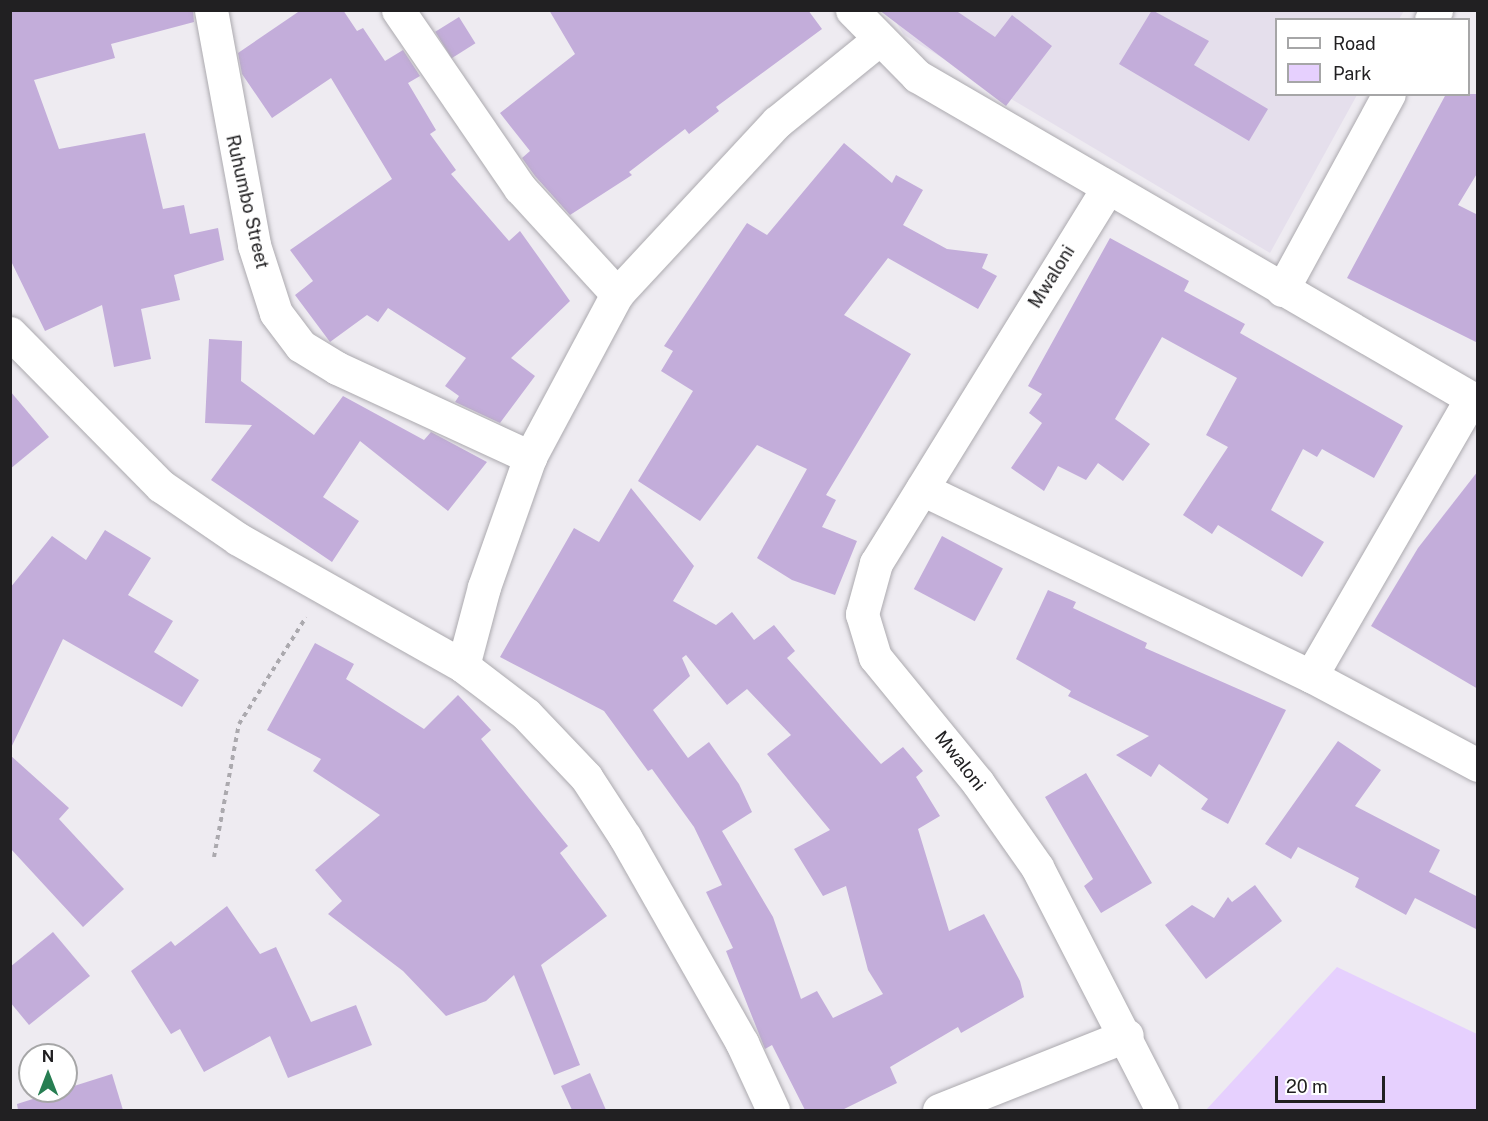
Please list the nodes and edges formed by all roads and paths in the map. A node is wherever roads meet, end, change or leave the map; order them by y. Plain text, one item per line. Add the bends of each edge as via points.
1 (211, 10) edge
2 (398, 10) edge
3 (852, 10) edge
4 (877, 41) junction
5 (1388, 96) edge
6 (1107, 189) junction
7 (1282, 290) junction
8 (617, 294) junction
9 (10, 333) edge
10 (1474, 400) edge
11 (531, 457) junction
12 (922, 489) junction
13 (324, 588) junction
14 (463, 666) junction
15 (1311, 676) junction
16 (1478, 765) edge
17 (214, 857) dead end
18 (1127, 1035) junction
19 (773, 1110) edge
20 (939, 1110) edge
21 (1161, 1110) edge

1 - 11 street, Ruhumbo Street via 244,200 276,313 301,346 337,368
2 - 8 street via 520,188
3 - 4 street
4 - 6 street via 917,76
4 - 8 street via 777,122
5 - 7 street
6 - 7 street
6 - 12 street, Mwaloni
7 - 10 street
8 - 11 street
9 - 13 street via 161,486 238,539
10 - 15 street
11 - 14 street via 484,587
12 - 15 street
12 - 18 street, Mwaloni via 864,593 865,635 875,657 978,783 1037,867
13 - 14 street
13 - 17 path via 239,724
14 - 19 street via 526,714 586,777 670,912
15 - 16 street
18 - 20 street
18 - 21 street, Mwaloni

